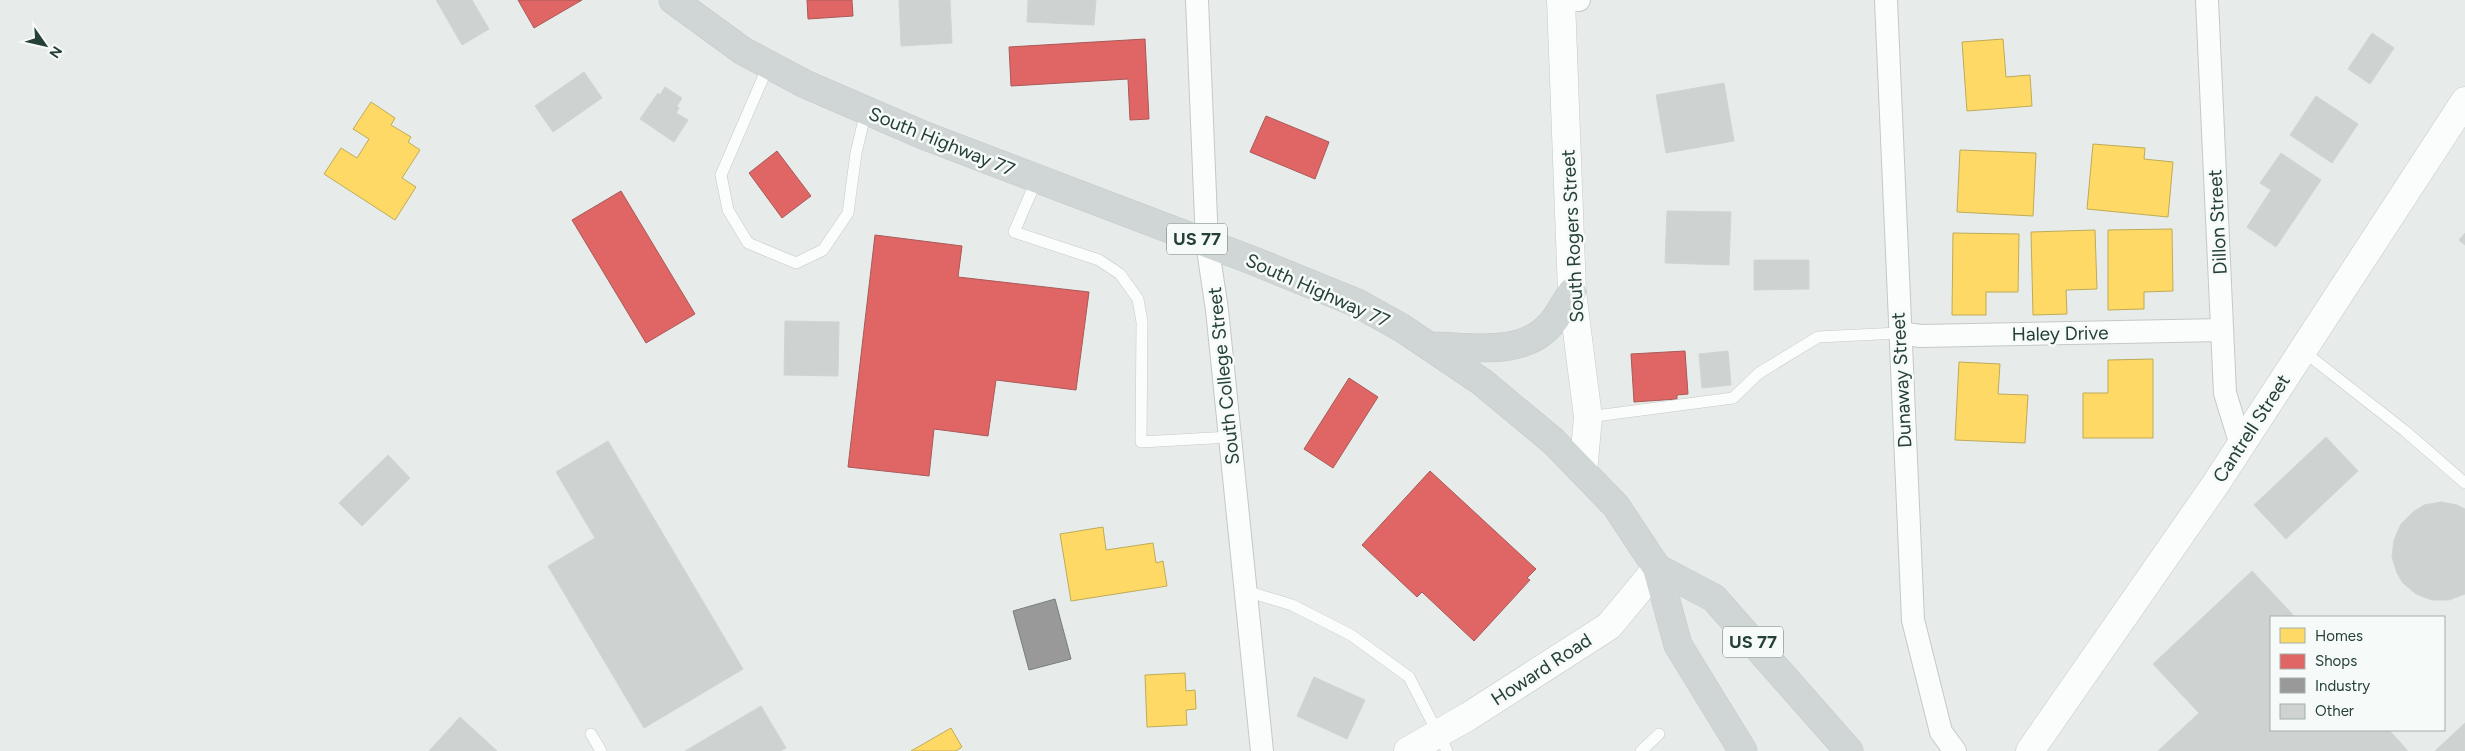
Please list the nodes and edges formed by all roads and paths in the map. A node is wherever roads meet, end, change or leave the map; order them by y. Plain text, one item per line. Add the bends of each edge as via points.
1 (673, 0) edge
2 (1196, 0) edge
3 (1567, 0) edge
4 (1886, 0) edge
5 (2207, 0) edge
6 (769, 64) junction
7 (2465, 102) edge
8 (866, 111) junction
9 (1037, 179) junction
10 (1207, 243) junction
11 (1572, 292) junction
12 (2222, 330) junction
13 (1899, 334) junction
14 (1429, 346) junction
15 (2302, 350) junction
16 (1588, 417) junction
17 (1230, 437) junction
18 (2240, 442) junction
19 (1583, 472) junction
20 (2465, 483) edge
21 (1657, 568) junction
22 (1246, 591) junction
23 (591, 734) dead end
24 (1659, 734) dead end
25 (1443, 742) edge
26 (1842, 743) edge
27 (601, 751) edge
28 (1262, 751) edge
29 (1408, 751) edge
30 (1641, 751) edge
31 (1742, 751) edge
32 (1955, 751) edge
33 (2030, 751) edge

1 - 6 main road, South Highway 77 / US 77 via 743,51
2 - 10 street, South College Street
3 - 11 main road, South Rogers Street
4 - 13 street, Dunaway Street
5 - 12 street, Dillon Street
6 - 8 main road, South Highway 77 / US 77
6 - 8 lane via 721,175 728,210 748,242 796,263 823,250 848,212
7 - 15 main road, Cantrell Street
8 - 9 main road, South Highway 77 / US 77
9 - 10 main road, South Highway 77 / US 77
9 - 17 lane via 1014,232 1099,260 1120,274 1138,299 1142,322 1141,442
10 - 14 main road, South Highway 77 / US 77 via 1357,303
10 - 17 street, South College Street
11 - 14 main road via 1550,325 1516,346
11 - 16 main road, South Rogers Street
12 - 13 street, Haley Drive
12 - 18 street, Dillon Street via 2225,393
13 - 16 lane via 1818,337 1758,373 1733,398
13 - 32 street, Dunaway Street via 1912,620 1941,732
14 - 19 main road, South Highway 77 / US 77 via 1482,382 1553,441
15 - 18 main road, Cantrell Street
15 - 20 lane
16 - 19 main road, South Rogers Street
17 - 22 street, South College Street
18 - 33 main road, Cantrell Street via 2209,493
19 - 21 main road, South Highway 77 / US 77 via 1616,506
21 - 25 main road, Howard Road via 1609,626
21 - 26 main road, US 77 via 1714,598
21 - 31 main road, South Highway 77 / US 77 via 1678,644
22 - 25 lane via 1292,605 1351,634 1410,677
22 - 28 street, South College Street
23 - 27 lane
24 - 30 lane
25 - 29 main road, Howard Road

